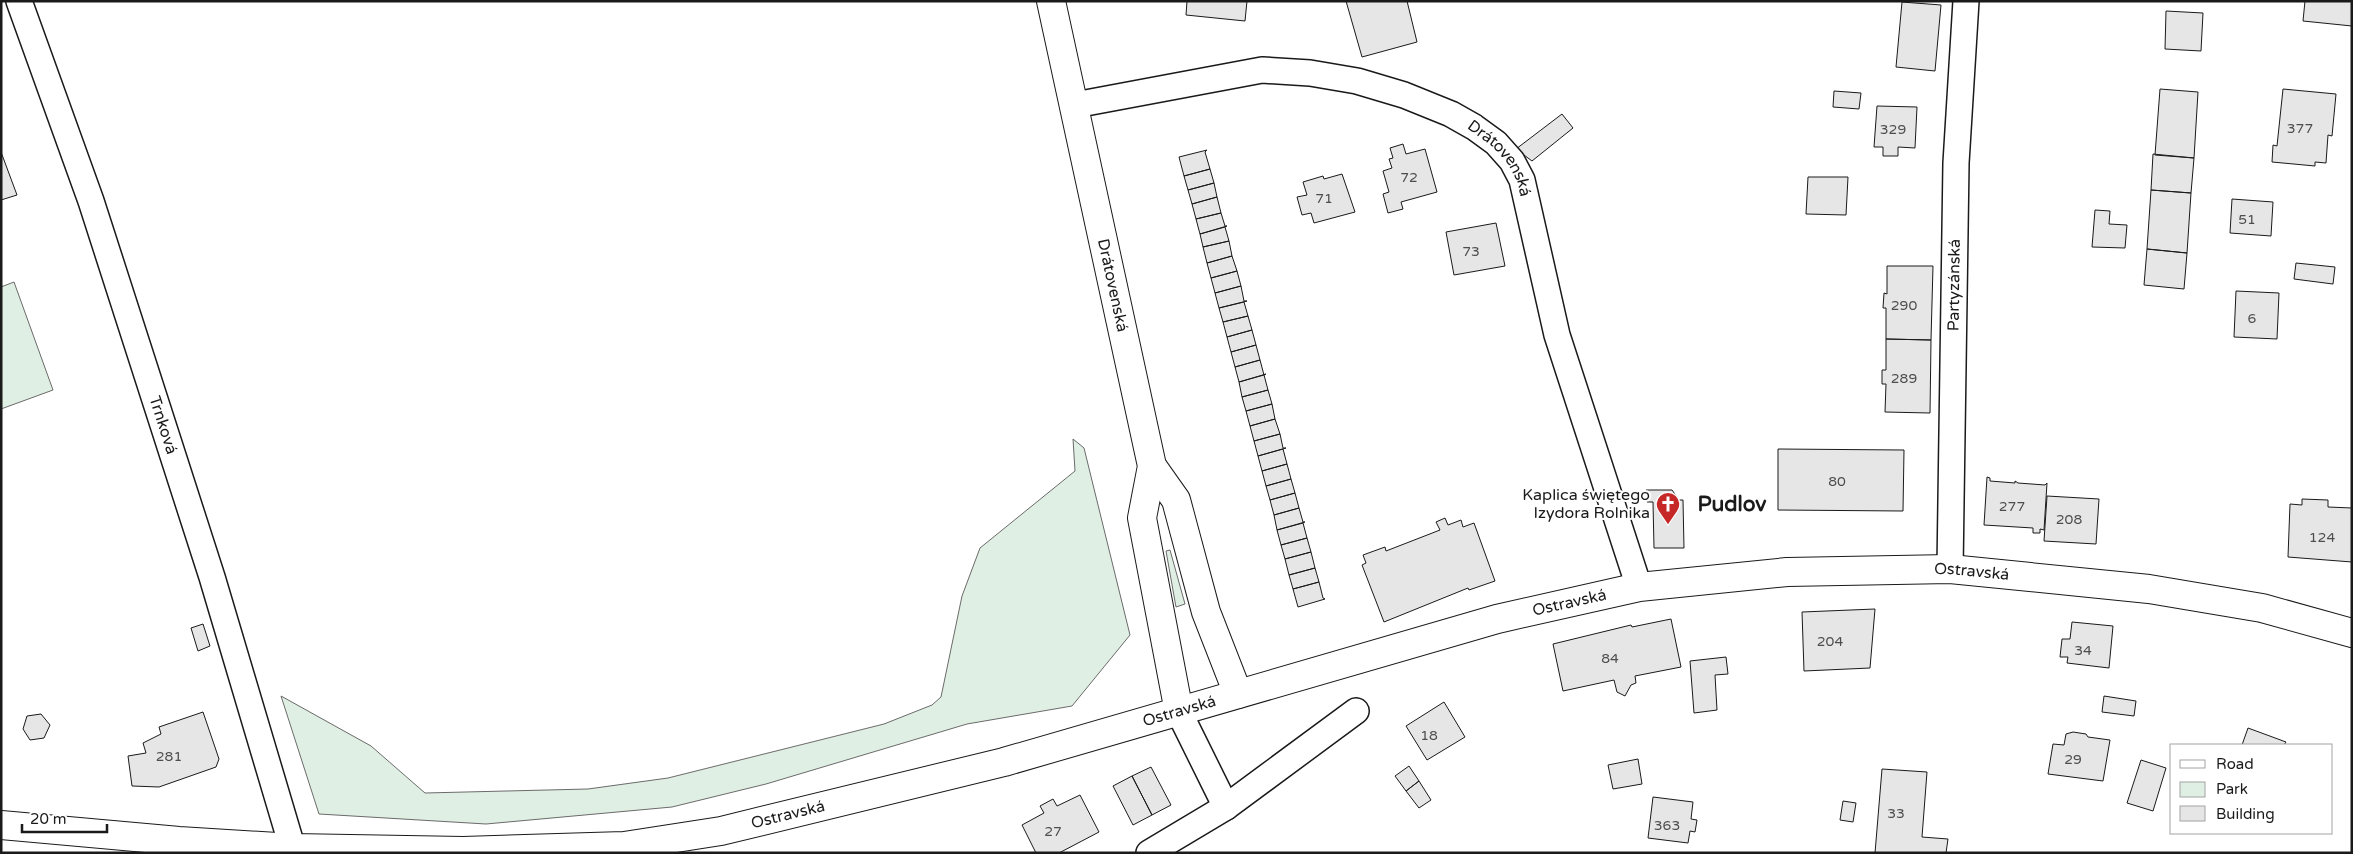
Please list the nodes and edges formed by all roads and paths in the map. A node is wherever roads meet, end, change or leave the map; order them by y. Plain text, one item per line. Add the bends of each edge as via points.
1 (20, 1) edge
2 (1051, 1) edge
3 (1966, 1) edge
4 (1074, 106) junction
5 (1152, 466) junction
6 (1950, 569) junction
7 (1639, 587) junction
8 (2352, 633) edge
9 (1238, 694) junction
10 (1356, 711) dead end
11 (1179, 712) junction
12 (1226, 807) junction
13 (1, 825) edge
14 (294, 850) edge
15 (1149, 853) edge

1 - 14 street, Trnková via 91,201 212,577
2 - 4 main road, Drátovenská
3 - 6 street, Partyzánská via 1956,163
4 - 5 main road, Drátovenská
4 - 7 street, Drátovenská via 1262,70 1310,74 1357,81 1404,95 1451,114 1496,143 1512,161 1522,180 1557,335
5 - 9 main road, Drátovenská via 1176,500 1206,612
5 - 11 main road, Drátovenská via 1142,518
6 - 7 main road, Ostravská via 1803,571
6 - 8 main road, Ostravská via 2158,590 2262,608
7 - 9 main road, Ostravská via 1497,619
9 - 11 main road, Ostravská
10 - 12 street
11 - 12 street
11 - 14 main road, Ostravská via 1004,762 721,831 624,846 463,852
12 - 15 street
13 - 14 main road, Ostravská

